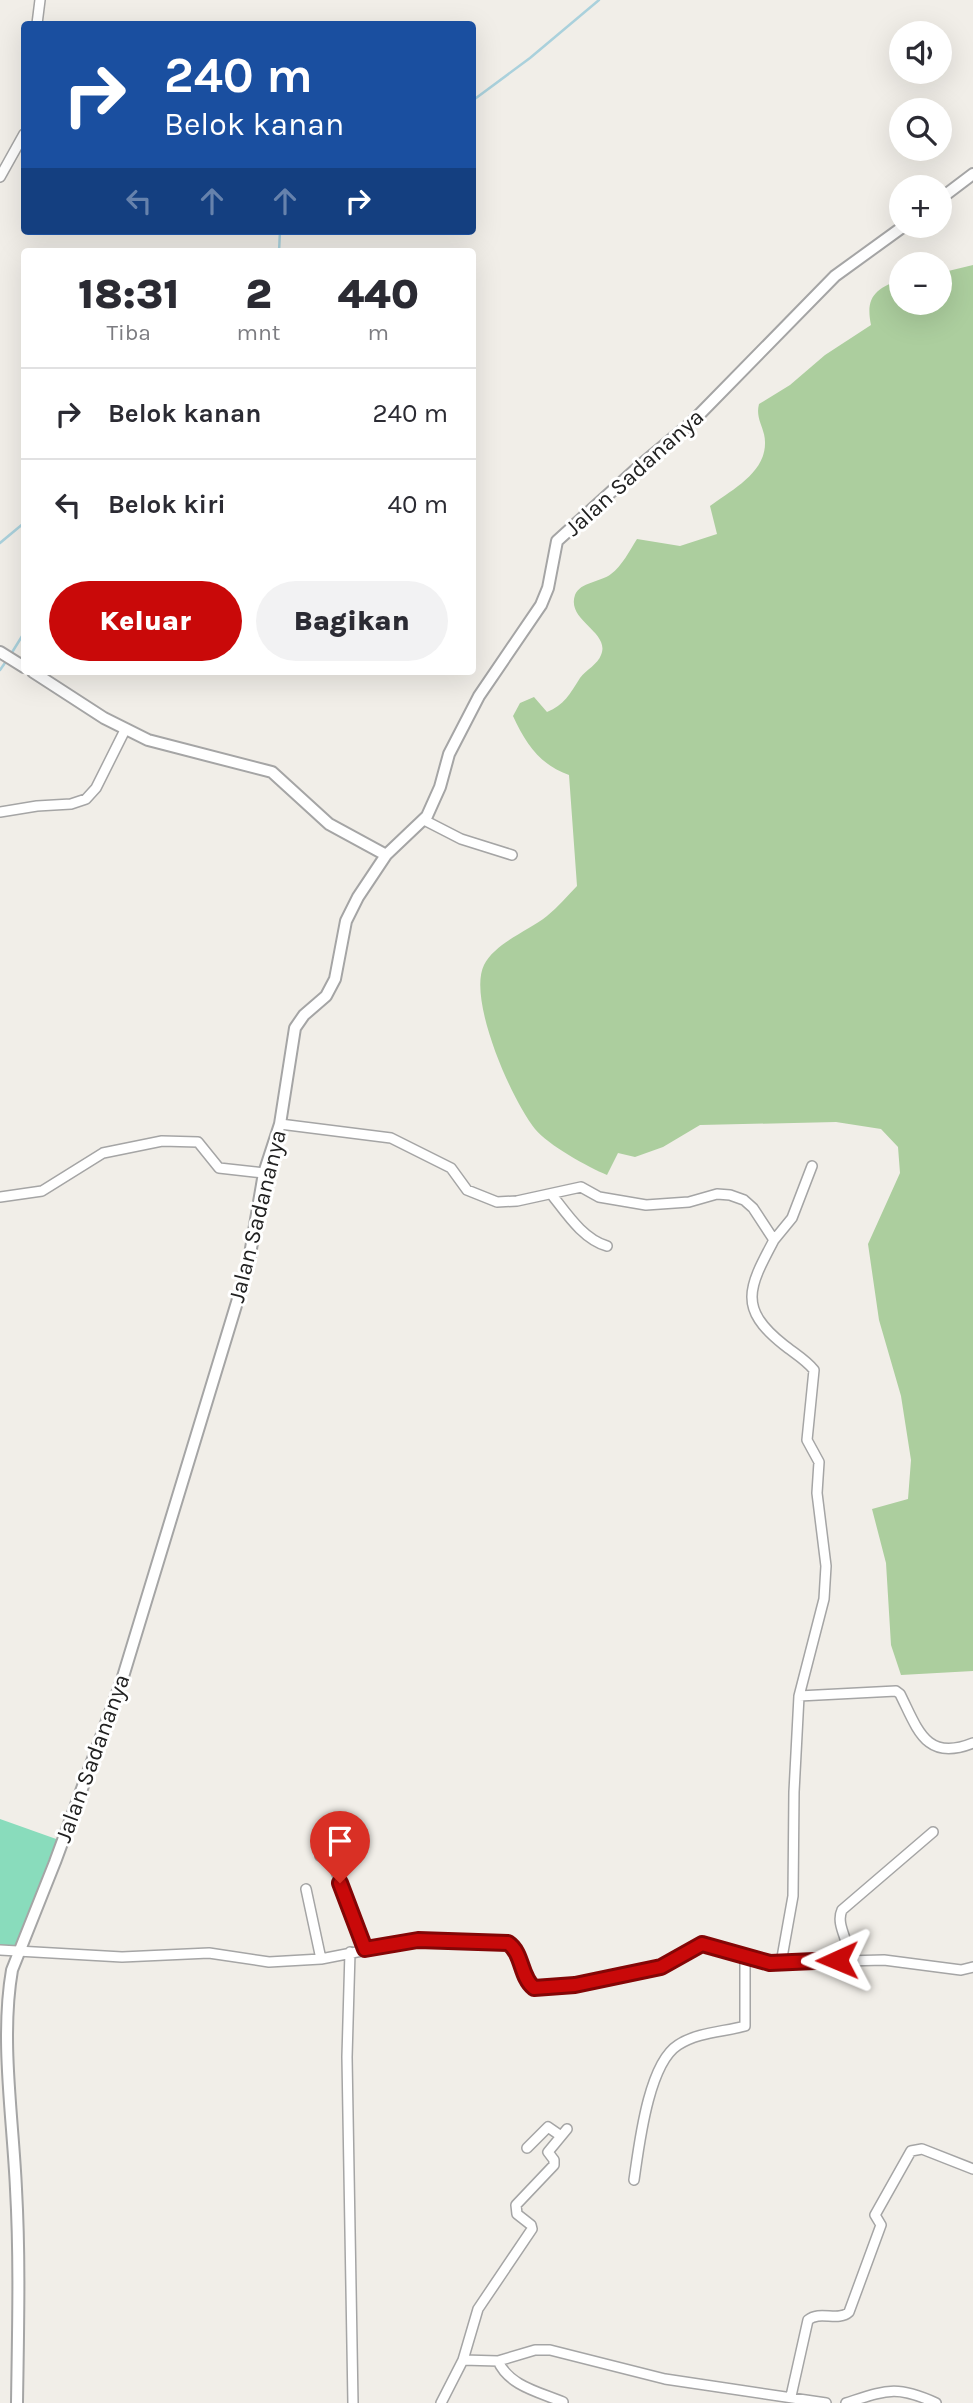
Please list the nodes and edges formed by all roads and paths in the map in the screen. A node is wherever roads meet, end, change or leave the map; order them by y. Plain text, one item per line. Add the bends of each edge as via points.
1 (40, 0) edge
2 (37, 21) edge
3 (21, 139) edge
4 (973, 174) edge
5 (0, 177) edge
6 (952, 190) edge
7 (889, 237) edge
8 (0, 652) edge
9 (21, 665) edge
10 (38, 675) edge
11 (125, 730) junction
12 (0, 812) edge
13 (424, 820) junction
14 (386, 855) junction
15 (512, 855) dead end
16 (280, 1124) junction
17 (813, 1166) dead end
18 (264, 1173) junction
19 (552, 1195) junction
20 (0, 1197) edge
21 (775, 1240) junction
22 (607, 1246) dead end
23 (799, 1696) junction
24 (973, 1743) edge
25 (933, 1832) dead end
26 (320, 1856) dead end
27 (306, 1889) dead end
28 (365, 1949) junction
29 (0, 1950) edge
30 (19, 1952) junction
31 (349, 1952) junction
32 (745, 1957) junction
33 (321, 1959) junction
34 (850, 1960) junction
35 (781, 1963) junction
36 (973, 1967) edge
37 (527, 2148) dead end
38 (973, 2169) edge
39 (634, 2180) dead end
40 (463, 2360) junction
41 (498, 2361) junction
42 (791, 2396) junction
43 (563, 2402) edge
44 (17, 2403) edge
45 (353, 2403) edge
46 (441, 2403) edge
47 (826, 2403) edge
48 (846, 2403) edge
49 (936, 2403) edge

1 - 2 street
3 - 5 street
4 - 6 street
7 - 13 street, Jalan Sadananya via 835,276 692,422 557,541 541,605 479,696 449,754
8 - 9 street
10 - 11 street
11 - 12 street via 86,799
11 - 14 street via 180,749 264,768 329,824
13 - 14 street, Jalan Sadananya
13 - 15 street via 461,839
14 - 16 street, Jalan Sadananya via 346,921 330,988 295,1028
16 - 18 street, Jalan Sadananya
16 - 19 street via 391,1138 451,1168 467,1190 497,1202
17 - 21 street via 792,1218
18 - 20 street via 219,1168 194,1140 162,1141 103,1153 42,1191
18 - 30 street, Jalan Sadananya via 248,1266 122,1679
19 - 21 street via 581,1186 605,1198 646,1205 730,1195 753,1208
19 - 22 street via 579,1228
21 - 23 street via 753,1286 751,1304 765,1329 814,1372 807,1440 819,1462 817,1493 826,1566 824,1599
23 - 24 street via 896,1691 920,1735 935,1747 953,1749
23 - 35 street via 793,1896
25 - 34 street via 842,1910 839,1924 850,1946
26 - 28 street via 332,1861
27 - 33 street
28 - 31 street
28 - 32 street via 418,1940 508,1943 529,1984 540,1989 661,1967 702,1944
29 - 30 street
30 - 33 street via 122,1957 209,1953 269,1962
30 - 44 street, Jalan Sadananya via 7,2006 16,2190
31 - 33 street
31 - 45 street
32 - 35 street
32 - 39 street via 743,2027 680,2043 670,2052 654,2077
34 - 35 street
34 - 36 street via 961,1970
37 - 40 street via 548,2127 564,2132 548,2152 554,2165 516,2205 517,2214 532,2230 478,2309
38 - 42 street via 922,2149 911,2151 875,2215 881,2225 849,2312 808,2320
40 - 41 street
40 - 46 street
41 - 42 street via 550,2350 666,2379
41 - 43 street via 506,2377
42 - 47 street
48 - 49 street via 898,2389

